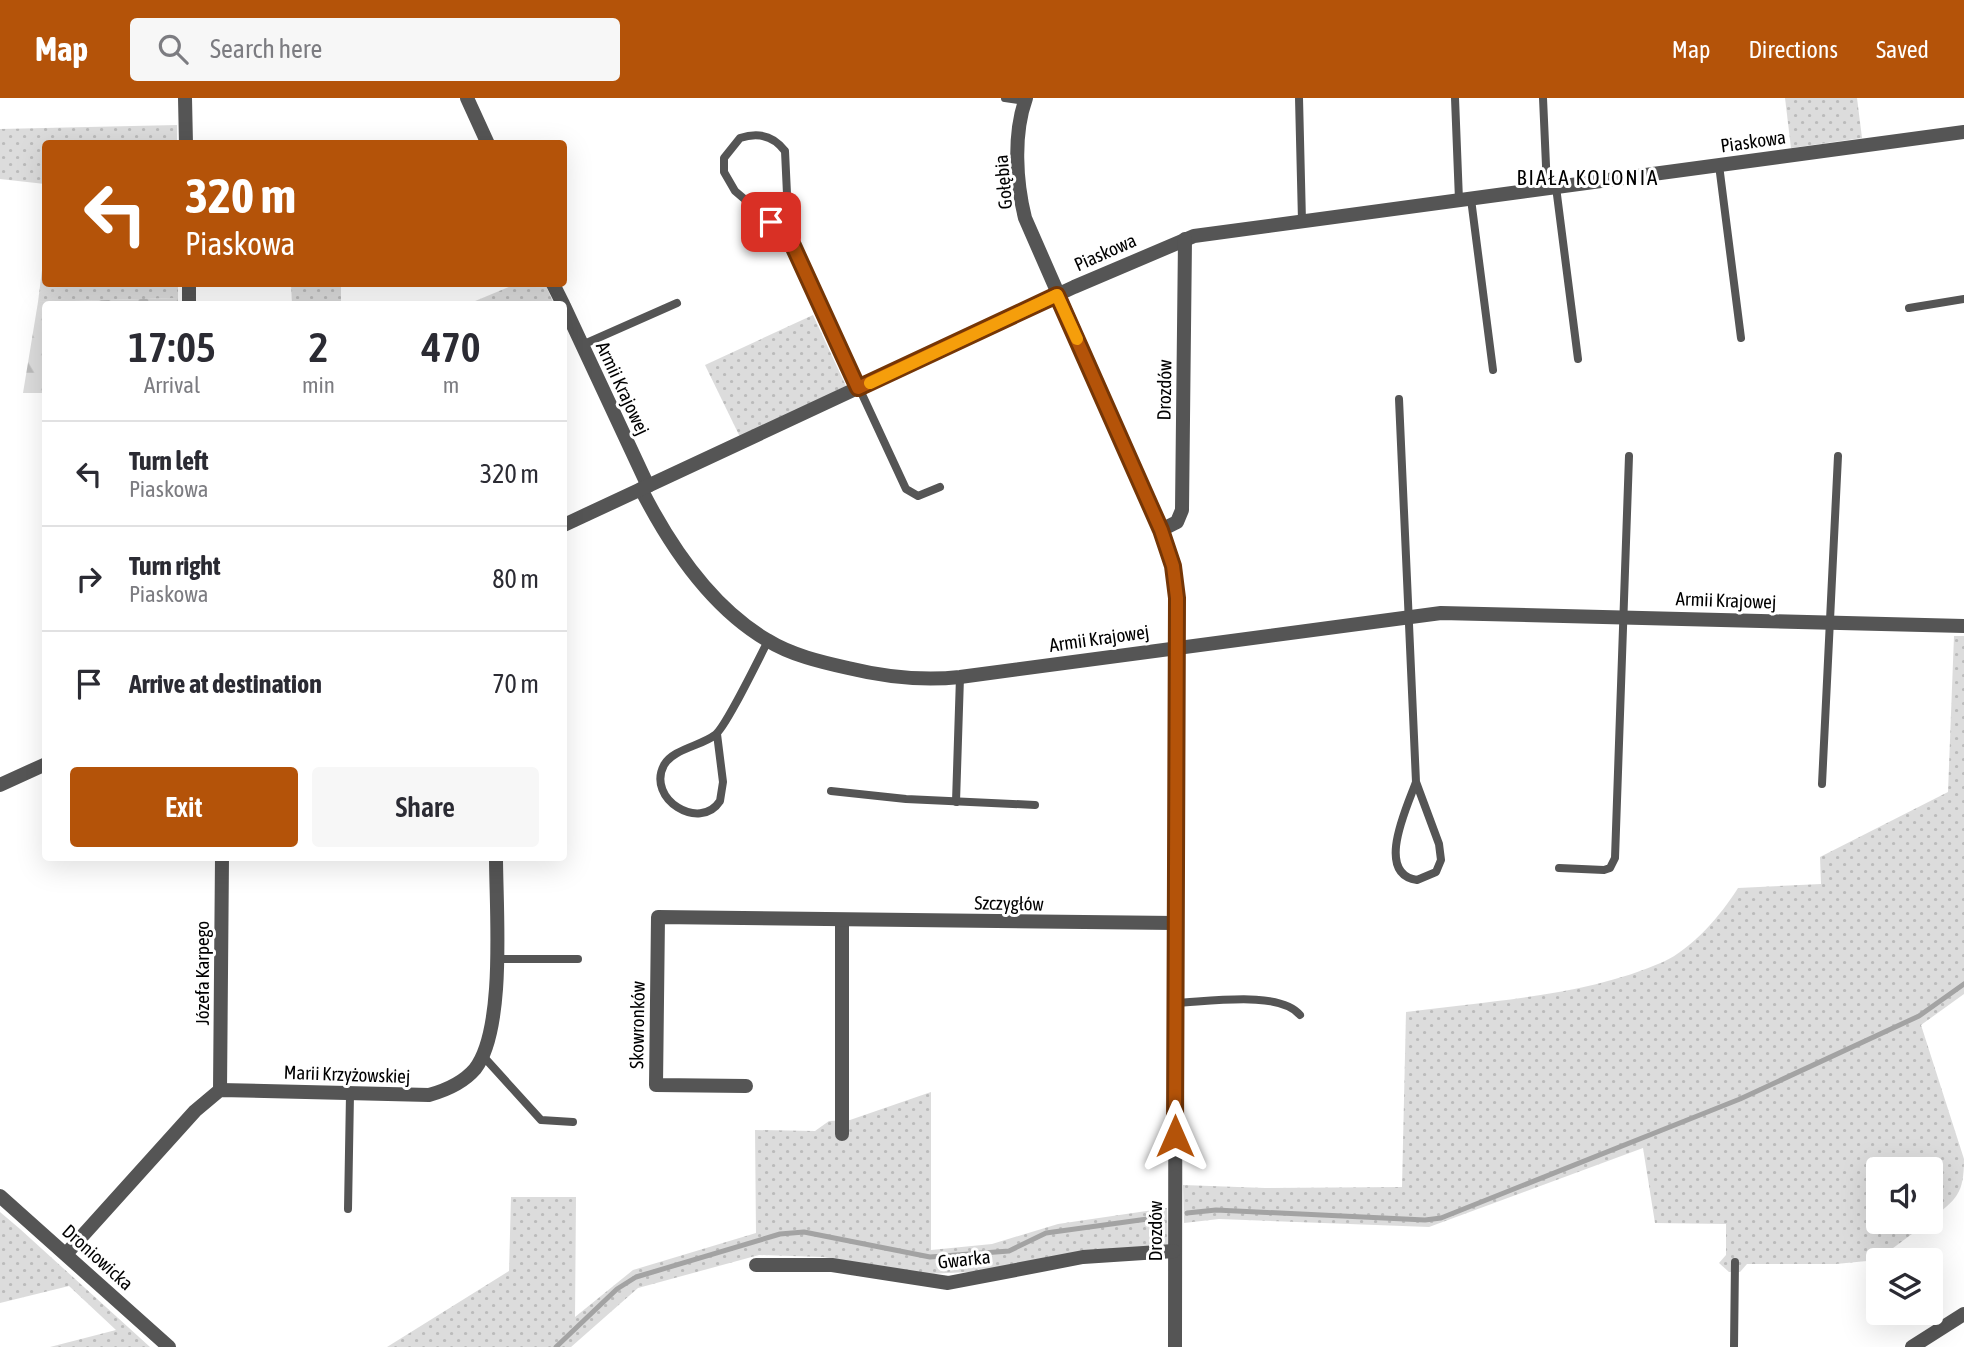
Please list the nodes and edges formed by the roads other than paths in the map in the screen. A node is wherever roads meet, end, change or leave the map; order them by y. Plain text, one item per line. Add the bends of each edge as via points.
1 (185, 98) edge
2 (467, 98) edge
3 (1005, 98) edge
4 (1299, 98) edge
5 (1455, 98) edge
6 (1543, 98) edge
7 (1025, 99) edge
8 (1964, 132) edge
9 (186, 140) edge
10 (486, 140) edge
11 (1719, 165) junction
12 (1551, 188) junction
13 (1465, 200) junction
14 (1302, 221) junction
15 (789, 237) junction
16 (1185, 239) junction
17 (1057, 295) junction
18 (1964, 299) edge
19 (677, 303) dead end
20 (1909, 307) dead end
21 (567, 313) edge
22 (1741, 338) dead end
23 (582, 345) junction
24 (1578, 359) dead end
25 (1493, 370) dead end
26 (858, 388) junction
27 (1399, 399) dead end
28 (1629, 456) dead end
29 (1838, 456) dead end
30 (940, 487) dead end
31 (645, 488) junction
32 (567, 524) edge
33 (1161, 530) junction
34 (1409, 616) junction
35 (1623, 616) junction
36 (1829, 622) junction
37 (1964, 626) edge
38 (768, 641) junction
39 (1176, 647) junction
40 (960, 677) junction
41 (717, 734) junction
42 (42, 766) edge
43 (1416, 782) junction
44 (1822, 784) dead end
45 (0, 785) edge
46 (831, 791) dead end
47 (956, 802) junction
48 (1035, 805) dead end
49 (222, 861) edge
50 (496, 861) edge
51 (1559, 868) dead end
52 (658, 917) joint
53 (842, 920) junction
54 (1175, 923) junction
55 (495, 959) junction
56 (578, 959) dead end
57 (1175, 1003) junction
58 (1300, 1015) dead end
59 (483, 1056) junction
60 (746, 1086) dead end
61 (220, 1090) junction
62 (350, 1094) junction
63 (572, 1122) dead end
64 (842, 1133) dead end
65 (0, 1196) edge
66 (348, 1209) dead end
67 (1174, 1251) junction
68 (66, 1254) junction
69 (1735, 1262) dead end
70 (756, 1265) dead end
71 (1964, 1314) edge
72 (169, 1347) edge
73 (1175, 1347) edge
74 (1734, 1347) edge
75 (1912, 1347) edge

1 - 9 street
2 - 10 street
3 - 7 lane, Gołębia
4 - 14 lane
5 - 13 lane
6 - 12 lane
7 - 17 street, Gołębia via 1019,139 1021,202
8 - 11 street, Piaskowa
11 - 12 street, Piaskowa
11 - 22 lane
12 - 13 street, Piaskowa
12 - 24 lane
13 - 14 street, Piaskowa
13 - 25 lane
14 - 16 street, Piaskowa
15 - 15 lane via 785,151 761,135 740,138 724,158 726,178
15 - 26 lane
16 - 17 street, Piaskowa
16 - 33 street, Drozdów via 1182,510 1177,522
17 - 26 street, Piaskowa
17 - 33 street, Drozdów
18 - 20 lane
19 - 23 lane
21 - 23 street, Armii Krajowej
23 - 31 street, Armii Krajowej
26 - 30 lane via 906,489 920,496
26 - 31 street, Piaskowa
27 - 34 lane
28 - 35 lane
29 - 36 lane
31 - 32 street, Piaskowa
31 - 38 street, Armii Krajowej via 666,535 706,587
33 - 39 street, Drozdów via 1176,583
34 - 35 street, Armii Krajowej
34 - 39 street, Armii Krajowej
34 - 43 lane
35 - 36 street, Armii Krajowej
35 - 51 lane via 1614,864 1604,870
36 - 37 street, Armii Krajowej
36 - 44 lane
38 - 40 street, Armii Krajowej via 860,671 908,678
38 - 41 lane
39 - 40 street, Armii Krajowej
39 - 54 street, Drozdów
40 - 47 lane
41 - 41 lane via 664,766 661,788 676,807 705,813 720,801 723,782
42 - 45 street
43 - 43 lane via 1395,849 1400,871 1417,880 1436,872 1441,860 1437,835
46 - 47 lane
47 - 48 lane
49 - 61 street, Józefa Karpego
50 - 55 street, Marii Krzyżowskiej
52 - 53 street, Szczygłów
52 - 60 street, Skowronków via 656,1085
53 - 54 street, Szczygłów
53 - 64 street
54 - 57 street, Drozdów
55 - 56 lane
55 - 59 street, Marii Krzyżowskiej via 492,1026
57 - 58 lane via 1270,1000 1286,1003
57 - 67 street, Drozdów
59 - 62 street, Marii Krzyżowskiej via 461,1082 429,1095
59 - 63 lane via 541,1120
61 - 62 street, Marii Krzyżowskiej
61 - 68 street via 195,1111
62 - 66 lane
65 - 68 street, Droniowicka
67 - 70 street, Gwarka via 1083,1257 948,1283 832,1265
67 - 73 street, Drozdów
68 - 72 street, Droniowicka
69 - 74 lane
71 - 75 street

